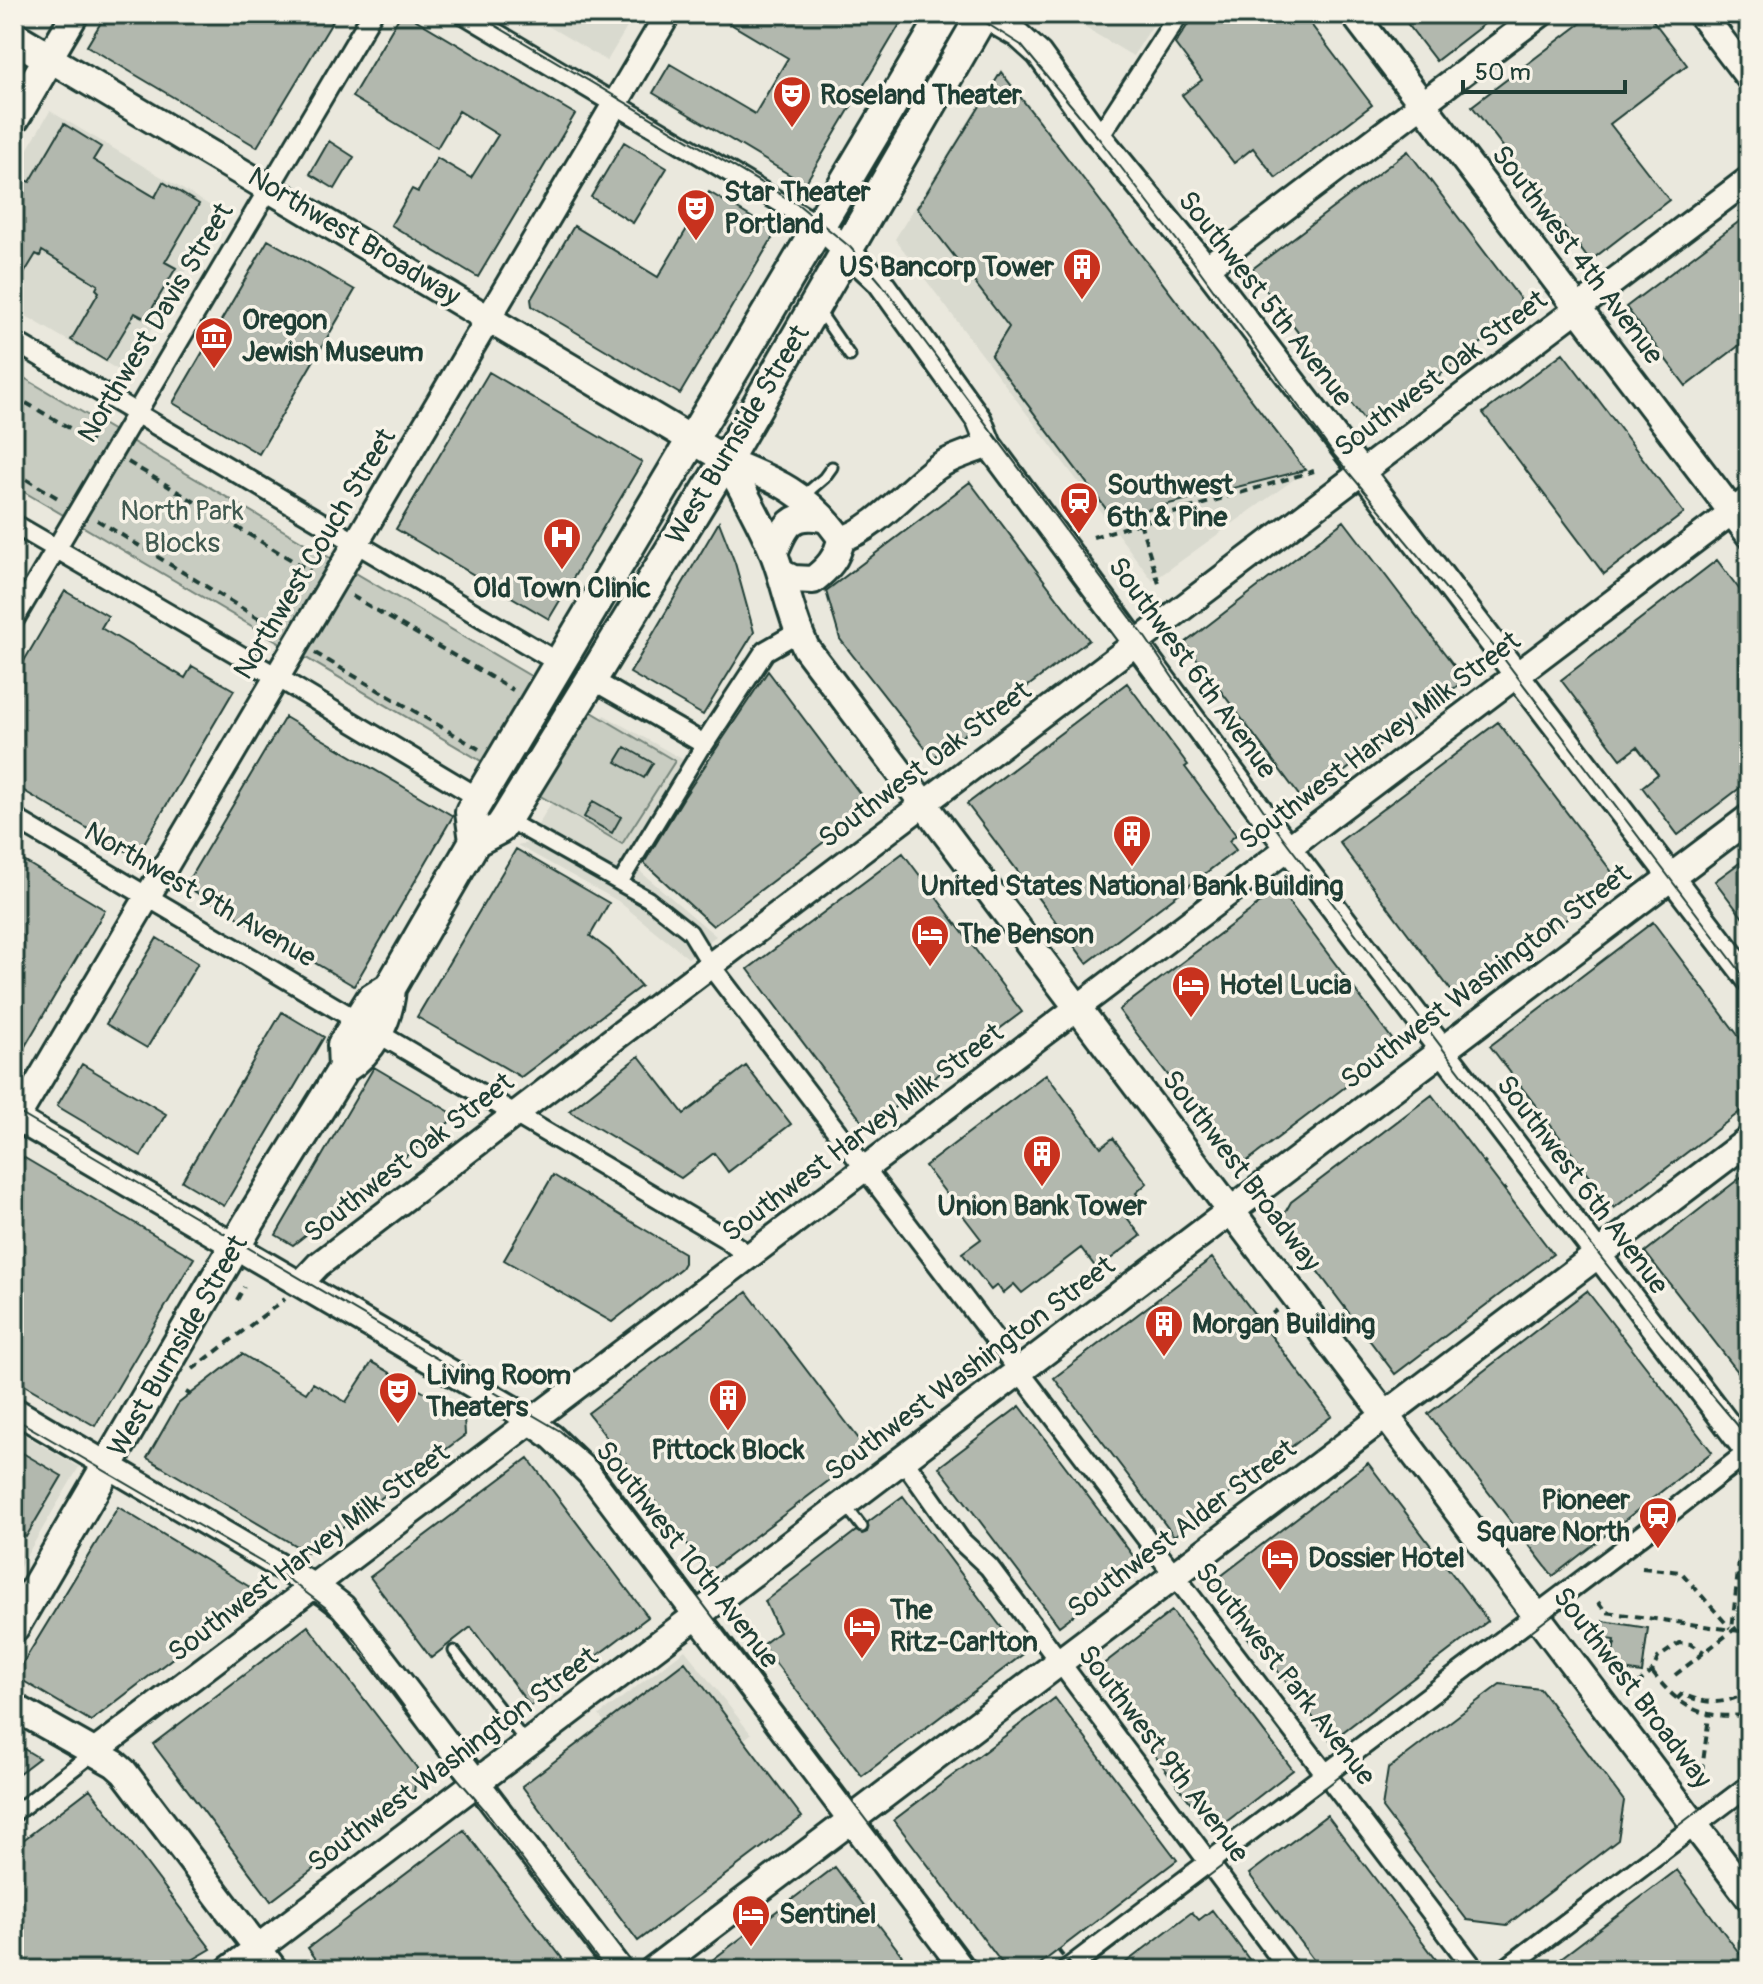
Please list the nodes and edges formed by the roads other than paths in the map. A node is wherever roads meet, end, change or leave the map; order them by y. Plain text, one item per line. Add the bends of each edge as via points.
1 (75, 14) edge
2 (372, 14) edge
3 (464, 14) edge
4 (668, 14) edge
5 (945, 14) edge
6 (983, 14) edge
7 (1179, 14) edge
8 (1354, 14) edge
9 (1541, 14) edge
10 (1701, 14) edge
11 (14, 37) edge
12 (49, 58) junction
13 (1749, 77) edge
14 (1422, 103) junction
15 (615, 104) junction
16 (14, 118) edge
17 (1099, 137) junction
18 (1749, 179) edge
19 (269, 188) junction
20 (820, 226) junction
21 (848, 250) junction
22 (1206, 268) junction
23 (815, 305) junction
24 (1577, 308) junction
25 (489, 317) junction
26 (14, 341) edge
27 (850, 356) dead end
28 (136, 413) junction
29 (693, 439) junction
30 (989, 445) junction
31 (726, 460) junction
32 (832, 467) dead end
33 (1361, 472) junction
34 (802, 497) junction
35 (1741, 506) edge
36 (822, 518) junction
37 (14, 524) edge
38 (1749, 534) edge
39 (841, 539) junction
40 (356, 543) junction
41 (56, 549) junction
42 (778, 563) junction
43 (14, 620) edge
44 (798, 632) junction
45 (1136, 643) junction
46 (559, 663) junction
47 (1518, 674) junction
48 (277, 677) junction
49 (591, 679) junction
50 (704, 744) junction
51 (479, 798) junction
52 (924, 804) junction
53 (14, 818) edge
54 (1749, 818) edge
55 (506, 819) junction
56 (475, 841) junction
57 (1289, 848) junction
58 (1672, 876) junction
59 (620, 883) junction
60 (148, 897) junction
61 (710, 965) junction
62 (1749, 979) edge
63 (1077, 1008) junction
64 (367, 1026) junction
65 (1442, 1051) junction
66 (517, 1114) junction
67 (15, 1120) edge
68 (1749, 1140) edge
69 (865, 1169) junction
70 (1231, 1211) junction
71 (235, 1247) junction
72 (1597, 1255) junction
73 (750, 1257) junction
74 (300, 1284) junction
75 (1018, 1372) junction
76 (14, 1410) edge
77 (1386, 1416) junction
78 (532, 1422) junction
79 (1749, 1452) edge
80 (903, 1459) junction
81 (108, 1466) junction
82 (844, 1504) junction
83 (862, 1527) dead end
84 (1173, 1575) junction
85 (314, 1587) junction
86 (1537, 1614) junction
87 (697, 1615) junction
88 (14, 1626) edge
89 (454, 1651) dead end
90 (1059, 1662) junction
91 (14, 1707) edge
92 (527, 1744) junction
93 (93, 1753) junction
94 (1326, 1773) junction
95 (477, 1782) junction
96 (1749, 1785) edge
97 (14, 1814) edge
98 (852, 1819) junction
99 (1695, 1825) junction
100 (1208, 1861) junction
101 (1749, 1897) edge
102 (257, 1948) junction
103 (229, 1970) edge
104 (274, 1970) edge
105 (620, 1970) edge
106 (653, 1970) edge
107 (964, 1970) edge
108 (1066, 1970) edge
109 (1289, 1970) edge
110 (1475, 1970) edge
111 (1504, 1970) edge

1 - 12 main road
2 - 19 street, Northwest Davis Street
3 - 15 street
4 - 15 street, Northwest Couch Street
5 - 20 main road, West Burnside Street
6 - 17 street, Southwest 5th Avenue via 1039,54
6 - 21 main road, West Burnside Street
7 - 17 street
8 - 14 main road, Southwest 4th Avenue
9 - 14 street
10 - 13 main road
11 - 12 main road, Northwest Broadway
12 - 16 main road
12 - 19 main road, Northwest Broadway
14 - 22 street
14 - 24 main road, Southwest 4th Avenue
15 - 20 street
15 - 25 street, Northwest Couch Street
17 - 22 street, Southwest 5th Avenue
18 - 24 street, Southwest Oak Street
19 - 25 main road, Northwest Broadway
19 - 28 street, Northwest Davis Street
20 - 21 street, Southwest 6th Avenue
20 - 29 main road, West Burnside Street
21 - 23 main road, West Burnside Street
21 - 30 street, Southwest 6th Avenue via 880,282 951,380
22 - 33 street, Southwest 5th Avenue
23 - 27 lane
23 - 31 main road, West Burnside Street
24 - 33 street, Southwest Oak Street
24 - 35 main road, Southwest 4th Avenue
25 - 29 main road, Northwest Broadway
25 - 40 street, Northwest Couch Street
26 - 28 street
28 - 40 street
28 - 41 street, Northwest Davis Street
29 - 31 main road, Southwest Broadway
29 - 46 main road, West Burnside Street
30 - 39 street via 943,463
30 - 45 street, Southwest 6th Avenue
31 - 34 street, Southwest Broadway
31 - 42 main road, Southwest Broadway
31 - 49 main road, West Burnside Street
32 - 34 lane
33 - 45 street, Southwest Oak Street
33 - 47 street, Southwest 5th Avenue
34 - 36 street, Southwest Broadway
35 - 38 main road, Southwest 4th Avenue
35 - 47 street, Southwest Harvey Milk Street
36 - 39 street, Southwest Broadway
36 - 42 main road via 808,516 790,523 782,532
37 - 41 street
39 - 42 main road via 838,554 813,580 793,579
40 - 46 street
40 - 48 street, Northwest Couch Street
41 - 43 street, Northwest Davis Street
41 - 48 street
42 - 44 main road, Southwest Broadway
44 - 50 street via 765,651
44 - 52 main road, Southwest Broadway
45 - 52 street, Southwest Oak Street
45 - 57 street, Southwest 6th Avenue
46 - 51 main road, West Burnside Street
47 - 57 street, Southwest Harvey Milk Street
47 - 58 street, Southwest 5th Avenue
48 - 51 street
48 - 60 street, Northwest Couch Street
49 - 50 street
49 - 55 main road, West Burnside Street
50 - 59 street
51 - 56 main road, West Burnside Street via 471,812
52 - 61 street, Southwest Oak Street
52 - 63 main road, Southwest Broadway
53 - 60 street, Northwest 9th Avenue
54 - 58 main road, Southwest Washington Street
55 - 56 main road, West Burnside Street
55 - 59 street, Southwest Park Avenue
56 - 64 main road, West Burnside Street via 390,988 371,1000
57 - 63 street, Southwest Harvey Milk Street
57 - 65 street, Southwest 6th Avenue
58 - 62 street, Southwest 5th Avenue
58 - 65 main road, Southwest Washington Street
59 - 61 street, Southwest Park Avenue via 690,932
60 - 64 street, Northwest 9th Avenue
60 - 67 street, Northwest Couch Street
61 - 66 street, Southwest Oak Street
61 - 69 street, Southwest Park Avenue
63 - 69 street, Southwest Harvey Milk Street
63 - 70 main road, Southwest Broadway
64 - 66 street
64 - 71 main road, West Burnside Street via 343,1045 344,1068
65 - 70 main road, Southwest Washington Street
65 - 72 street, Southwest 6th Avenue
66 - 73 street
66 - 74 street, Southwest Oak Street
67 - 71 street, Southwest 10th Avenue
68 - 72 main road, Southwest Alder Street
69 - 73 street, Southwest Harvey Milk Street
69 - 75 street, Southwest Park Avenue
70 - 75 main road, Southwest Washington Street
70 - 77 main road, Southwest Broadway
71 - 74 street, Southwest 10th Avenue
71 - 81 main road, West Burnside Street
72 - 77 main road, Southwest Alder Street
72 - 79 street, Southwest 6th Avenue
73 - 78 street, Southwest Harvey Milk Street
74 - 78 street, Southwest 10th Avenue
75 - 80 main road, Southwest Washington Street
75 - 84 street, Southwest Park Avenue
76 - 81 street
77 - 84 main road, Southwest Alder Street
77 - 86 main road, Southwest Broadway
78 - 85 street, Southwest Harvey Milk Street
78 - 87 street, Southwest 10th Avenue via 590,1474
79 - 86 street
80 - 82 main road, Southwest Washington Street
80 - 90 street, Southwest 9th Avenue via 960,1540 989,1567
81 - 85 street
81 - 88 main road, West Burnside Street
82 - 83 lane
82 - 87 main road, Southwest Washington Street
84 - 90 main road, Southwest Alder Street
84 - 94 street, Southwest Park Avenue
85 - 93 street, Southwest Harvey Milk Street
85 - 95 street via 343,1607
86 - 94 street
86 - 99 main road, Southwest Broadway
87 - 92 main road, Southwest Washington Street
87 - 98 street, Southwest 10th Avenue
89 - 92 lane
90 - 98 main road, Southwest Alder Street
90 - 100 street, Southwest 9th Avenue
91 - 93 main road
92 - 95 main road, Southwest Washington Street
93 - 97 street, Southwest Harvey Milk Street
93 - 102 main road via 124,1772
94 - 100 street
94 - 110 street, Southwest Park Avenue
95 - 102 main road, Southwest Washington Street
95 - 105 street
96 - 99 street
98 - 106 main road, Southwest Alder Street
98 - 107 street, Southwest 10th Avenue
99 - 101 main road, Southwest Broadway
99 - 111 street
100 - 108 street
100 - 109 street, Southwest 9th Avenue
102 - 103 main road, Southwest Washington Street
102 - 104 main road

